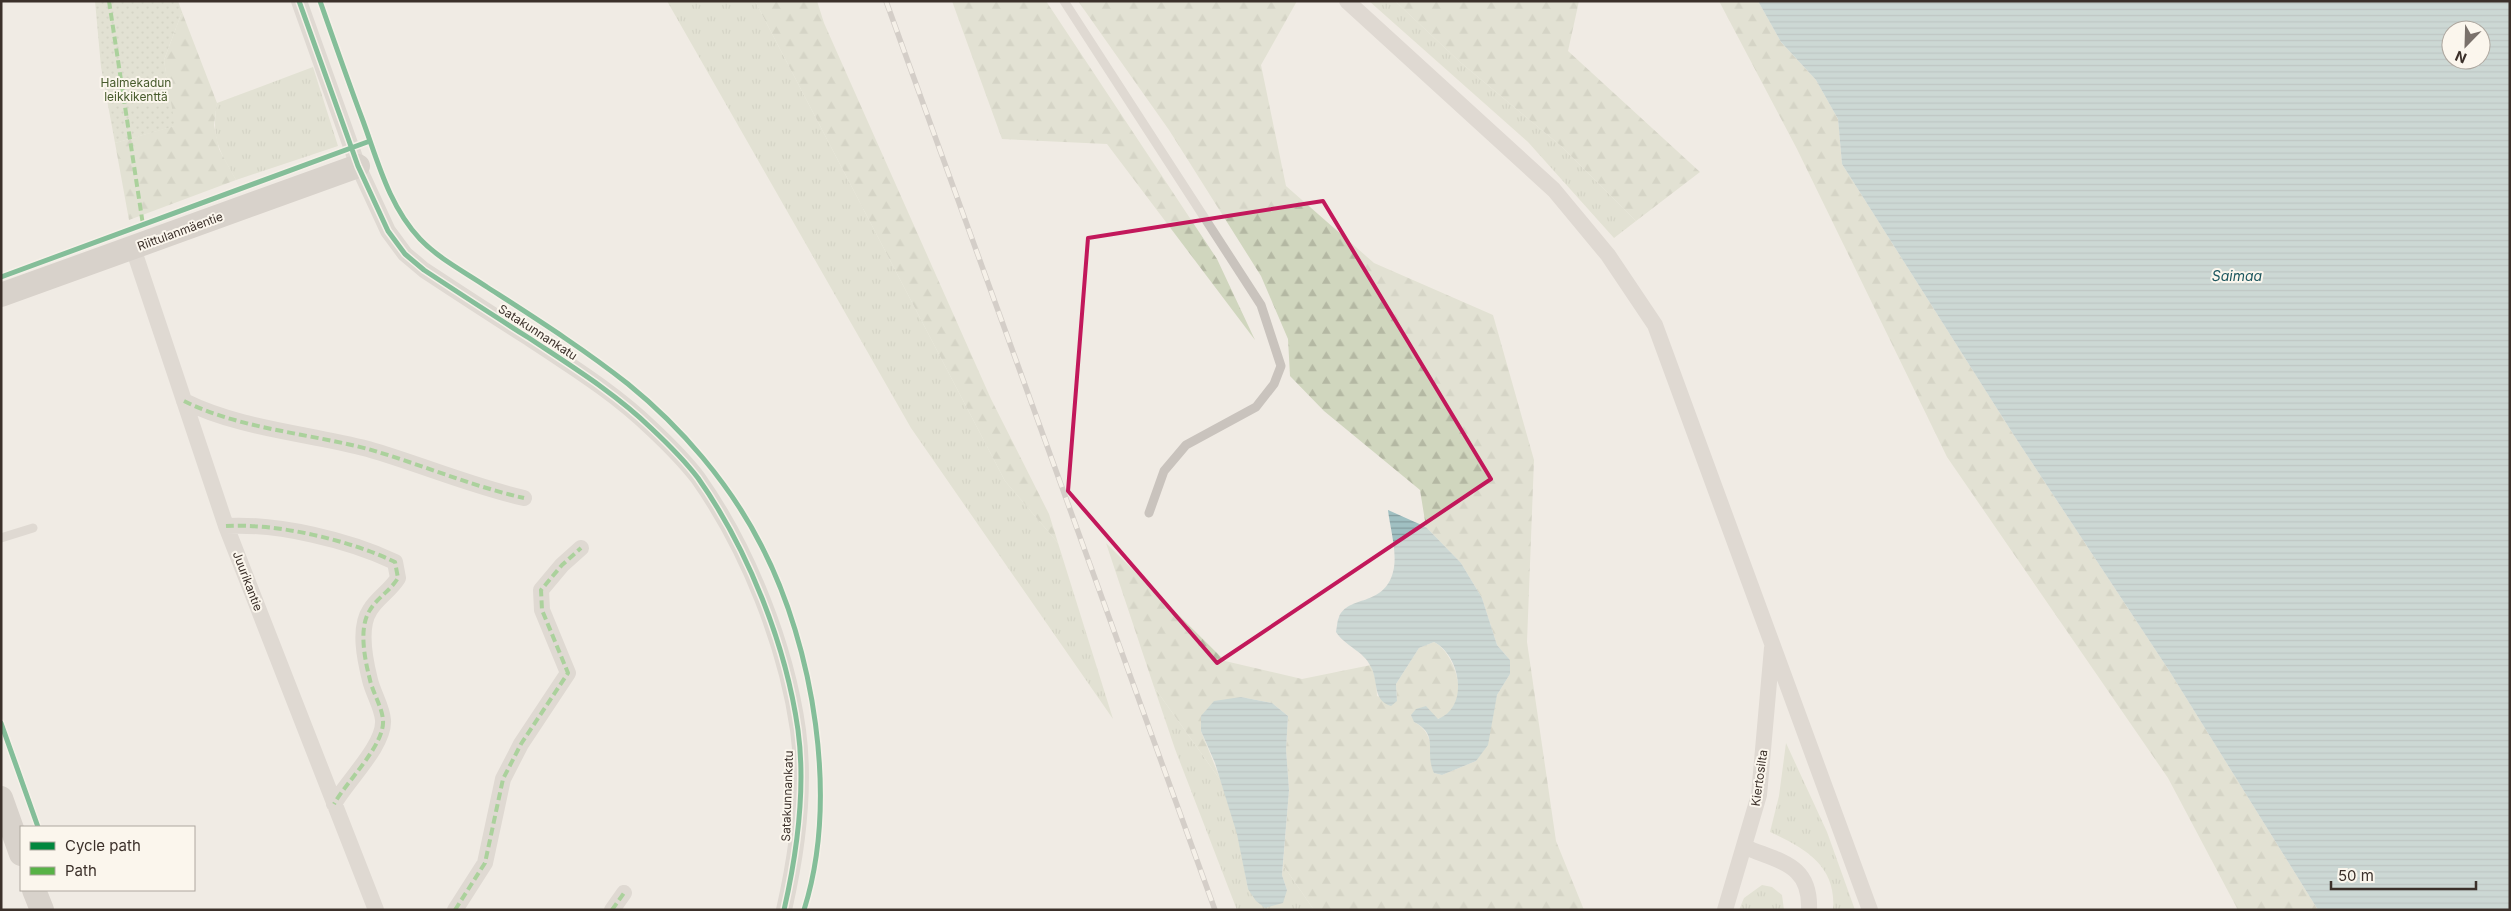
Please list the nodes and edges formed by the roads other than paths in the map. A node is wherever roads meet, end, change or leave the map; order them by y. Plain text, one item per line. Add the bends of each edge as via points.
1 (299, 1) edge
2 (1064, 1) edge
3 (1347, 1) edge
4 (358, 166) junction
5 (133, 248) junction
6 (1, 294) edge
7 (184, 401) junction
8 (524, 498) dead end
9 (1149, 513) dead end
10 (226, 526) junction
11 (33, 528) dead end
12 (1, 538) edge
13 (581, 548) dead end
14 (1773, 642) junction
15 (1, 798) edge
16 (334, 804) junction
17 (1745, 847) junction
18 (20, 851) edge
19 (34, 891) edge
20 (624, 893) dead end
21 (42, 910) edge
22 (376, 910) edge
23 (455, 910) edge
24 (612, 910) edge
25 (784, 910) edge
26 (1724, 910) edge
27 (1809, 910) edge
28 (1870, 910) edge

1 - 4 street, Satakunnankatu
2 - 9 lane via 1261,305 1281,366 1274,384 1256,407 1186,445 1164,471
3 - 14 street via 1554,190 1608,254 1655,325
4 - 5 street, Riittulanmäentie
4 - 25 street, Satakunnankatu via 388,231 404,254 595,381 651,428 697,478 738,546 766,610 787,676 798,731 798,811 792,874
5 - 6 street, Riittulanmäentie
5 - 7 street, Juurikantie
7 - 8 street via 250,424 364,449 430,468 495,492
7 - 10 street, Juurikantie
10 - 16 street, Juurikantie
10 - 16 street via 274,528 330,539 395,562 398,578 390,591 370,609 363,627 369,680 383,721 375,748
11 - 12 lane
13 - 23 street via 562,564 541,590 542,610 568,673 520,744 503,779 485,863
14 - 17 street, Kiertosilta via 1758,795
14 - 28 street
15 - 18 street
16 - 22 street, Juurikantie
17 - 26 street, Kiertosilta
17 - 27 street via 1798,870 1810,897
19 - 21 street
20 - 24 street

